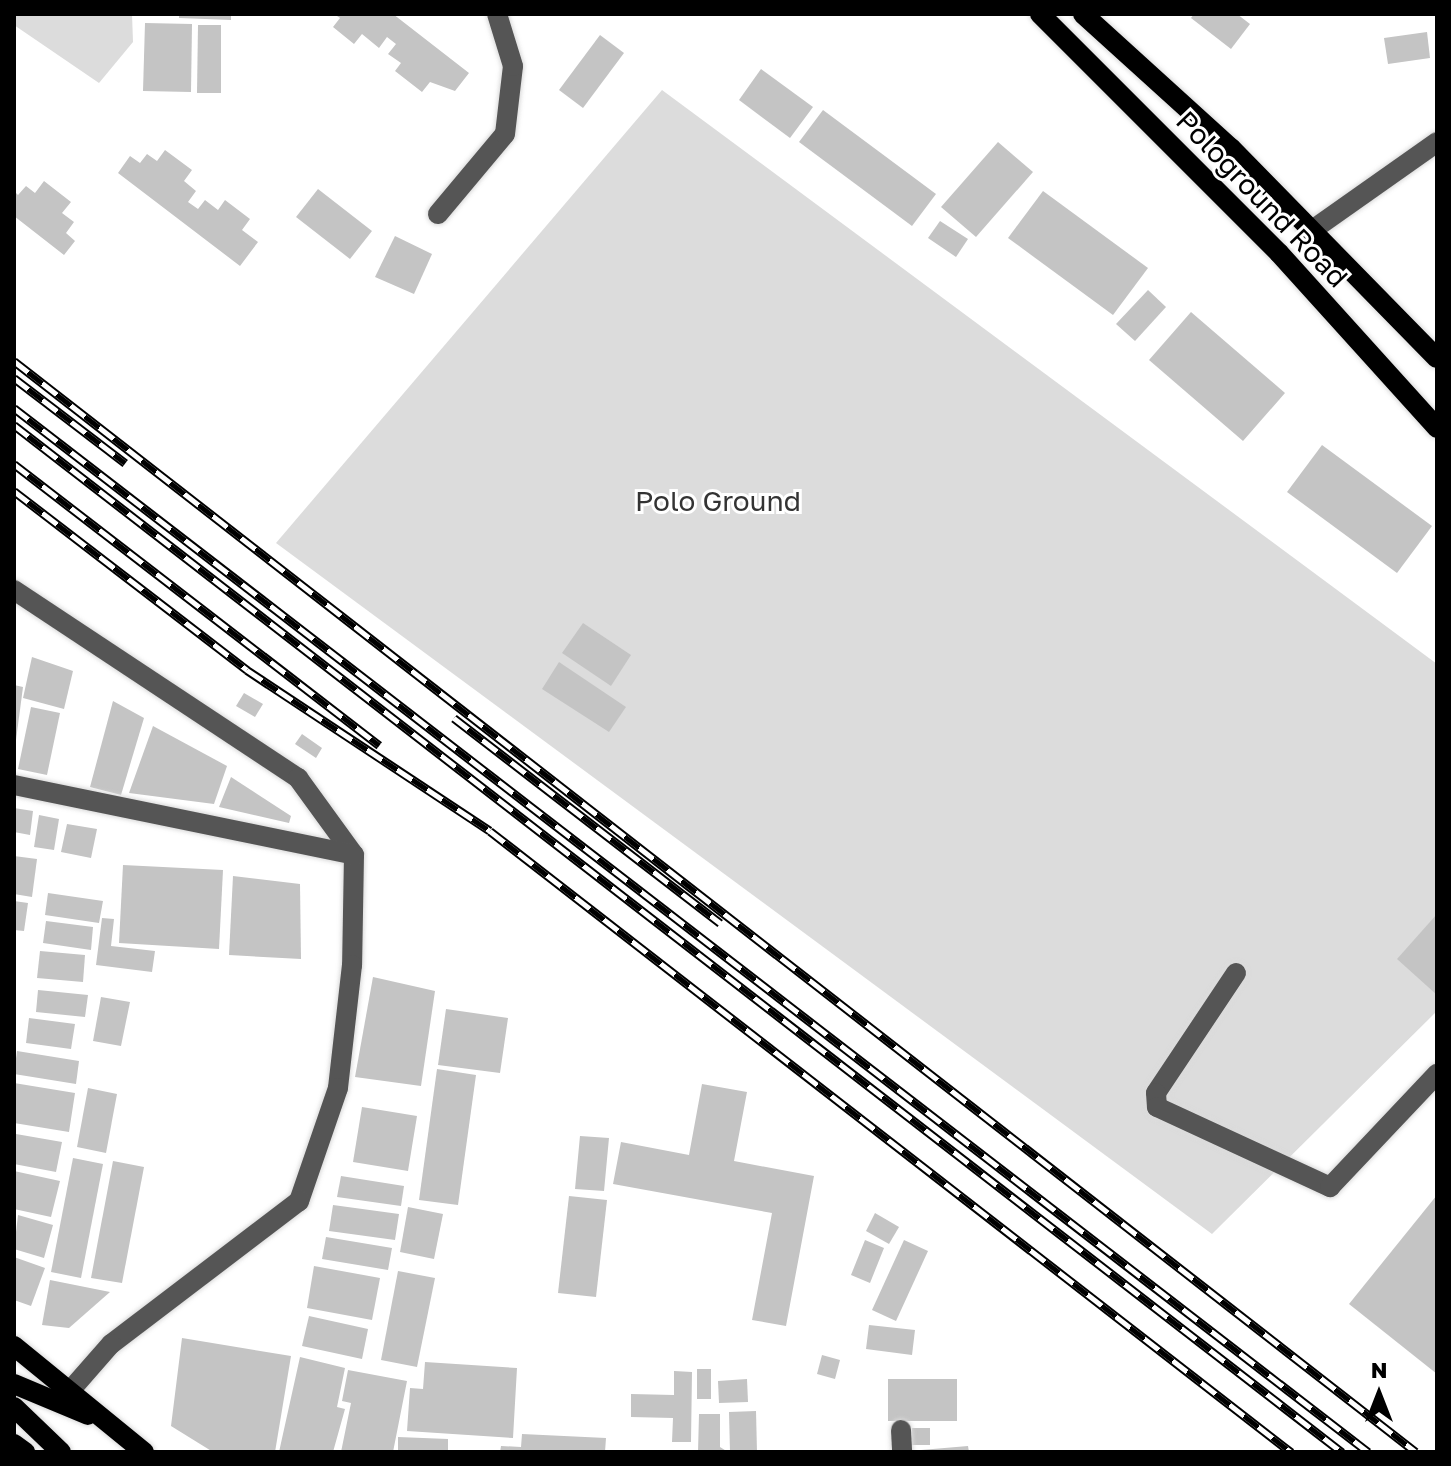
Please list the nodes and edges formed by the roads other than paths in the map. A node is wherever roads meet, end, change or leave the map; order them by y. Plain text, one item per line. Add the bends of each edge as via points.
1 (497, 14) edge
2 (1040, 14) edge
3 (1083, 14) edge
4 (1437, 142) edge
5 (438, 214) dead end
6 (1311, 231) junction
7 (1437, 358) edge
8 (1437, 428) edge
9 (14, 590) edge
10 (14, 785) edge
11 (354, 855) junction
12 (1236, 973) dead end
13 (1437, 1074) edge
14 (14, 1346) edge
15 (14, 1384) edge
16 (69, 1392) junction
17 (14, 1407) edge
18 (107, 1424) junction
19 (901, 1430) dead end
20 (14, 1444) edge
21 (25, 1452) edge
22 (61, 1452) edge
23 (144, 1452) edge
24 (902, 1452) edge

1 - 5 street via 513,66 505,134
2 - 8 main road, Pologround Road via 1279,253
3 - 6 main road, Pologround Road via 1231,148
4 - 6 street
6 - 7 main road, Pologround Road
9 - 11 street via 298,778
10 - 11 street
11 - 16 street via 352,965 338,1088 299,1201 111,1344
12 - 13 street via 1156,1093 1157,1107 1330,1187
14 - 16 main road
15 - 18 main road
16 - 18 main road
17 - 22 main road
18 - 23 main road
19 - 24 street
20 - 21 main road

